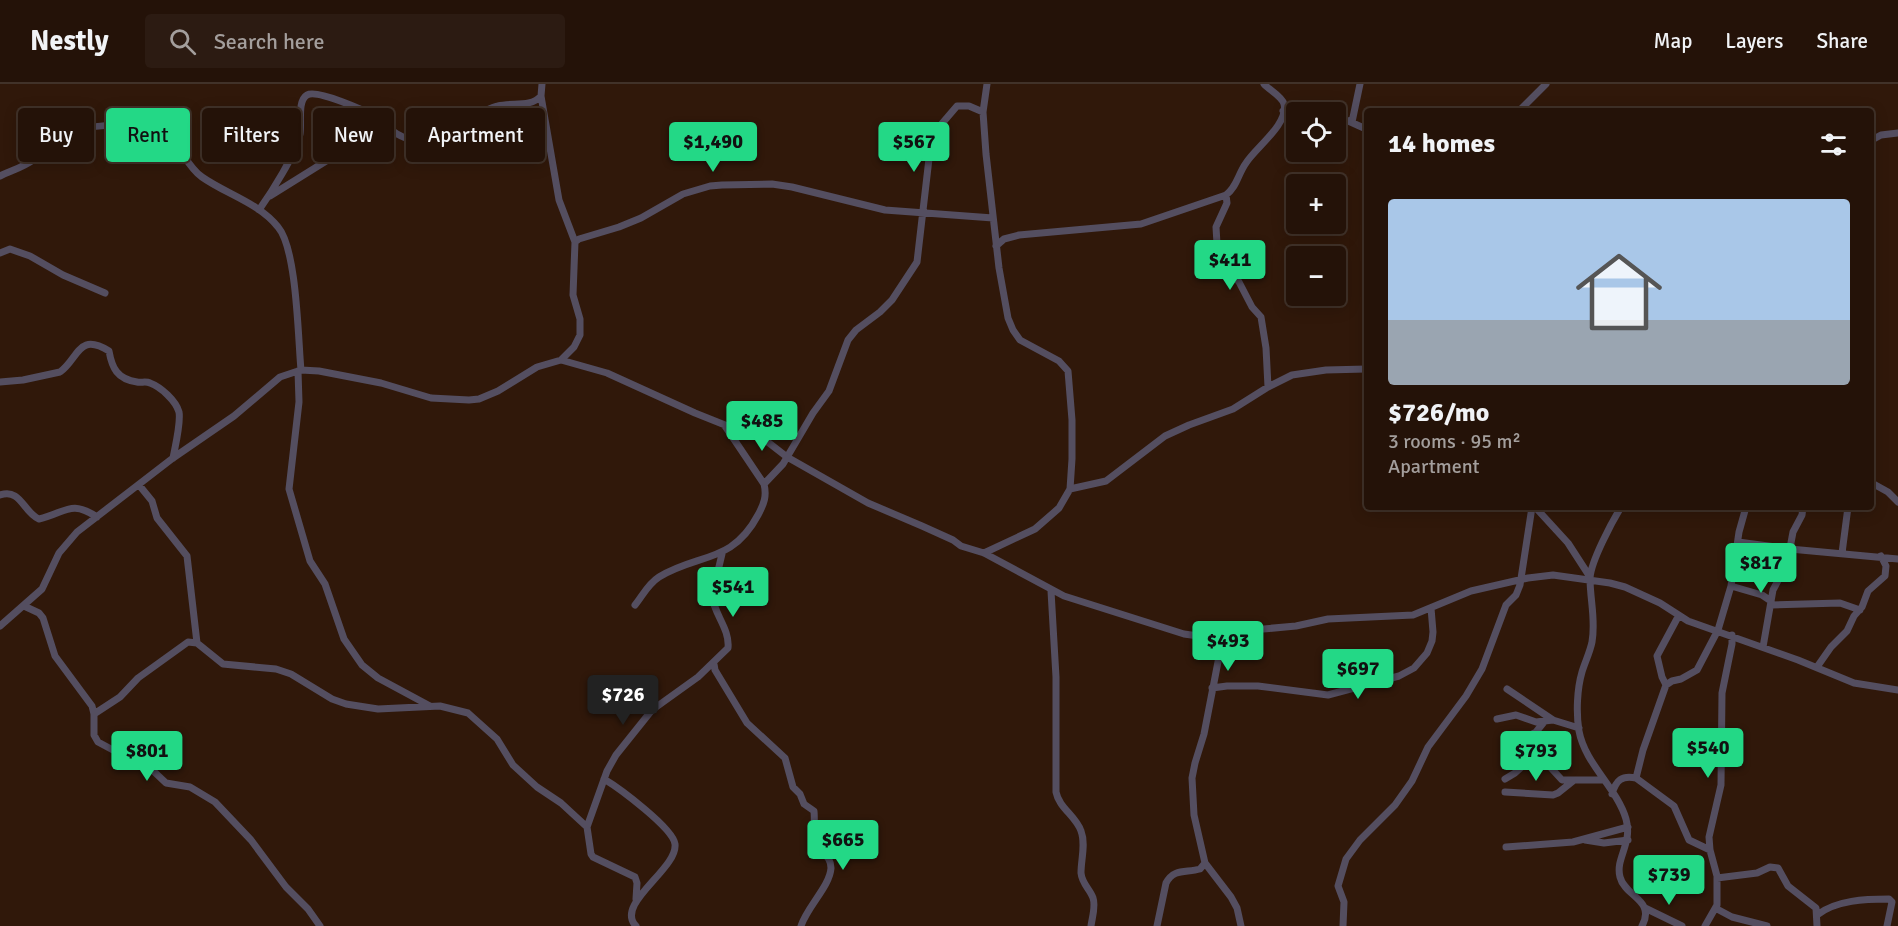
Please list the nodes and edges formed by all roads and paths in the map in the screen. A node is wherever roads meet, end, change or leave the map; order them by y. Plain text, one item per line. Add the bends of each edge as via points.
1 (542, 84) edge
2 (987, 84) edge
3 (1264, 84) edge
4 (1360, 84) edge
5 (1546, 84) edge
6 (541, 96) junction
7 (352, 108) edge
8 (1522, 108) edge
9 (1286, 110) edge
10 (1283, 111) junction
11 (983, 112) junction
12 (1346, 120) edge
13 (1352, 122) junction
14 (1364, 128) edge
15 (394, 132) edge
16 (1874, 133) edge
17 (1898, 133) edge
18 (1881, 135) junction
19 (1874, 139) edge
20 (324, 162) edge
21 (0, 176) edge
22 (1226, 195) junction
23 (267, 197) junction
24 (259, 210) junction
25 (924, 214) junction
26 (993, 218) junction
27 (575, 242) junction
28 (996, 246) junction
29 (0, 253) edge
30 (105, 293) dead end
31 (561, 360) junction
32 (1364, 369) edge
33 (299, 371) junction
34 (0, 382) edge
35 (1268, 387) junction
36 (724, 425) junction
37 (787, 457) junction
38 (173, 459) junction
39 (764, 484) junction
40 (1874, 484) edge
41 (139, 485) junction
42 (1070, 489) junction
43 (0, 495) edge
44 (1898, 501) edge
45 (1533, 510) edge
46 (1536, 510) edge
47 (1620, 510) edge
48 (1745, 510) edge
49 (1803, 510) edge
50 (1848, 510) edge
51 (97, 517) junction
52 (1738, 542) junction
53 (1790, 549) junction
54 (984, 553) junction
55 (1842, 553) junction
56 (722, 554) junction
57 (1881, 556) junction
58 (1898, 559) edge
59 (1591, 579) junction
60 (1521, 580) junction
61 (1731, 586) junction
62 (1050, 591) junction
63 (1771, 603) junction
64 (634, 605) dead end
65 (24, 606) junction
66 (1431, 608) junction
67 (1860, 610) junction
68 (1679, 615) junction
69 (0, 626) edge
70 (1718, 630) junction
71 (1732, 635) junction
72 (1223, 636) junction
73 (197, 643) junction
74 (1763, 647) junction
75 (714, 664) junction
76 (1818, 667) junction
77 (1666, 685) junction
78 (1212, 688) junction
79 (1507, 689) dead end
80 (1898, 690) edge
81 (430, 706) junction
82 (94, 714) junction
83 (1497, 719) dead end
84 (1553, 720) junction
85 (1544, 722) junction
86 (1579, 728) junction
87 (1506, 735) dead end
88 (1517, 742) junction
89 (1536, 754) junction
90 (1636, 778) junction
91 (604, 779) junction
92 (1505, 779) dead end
93 (1604, 780) junction
94 (1572, 781) junction
95 (1505, 792) dead end
96 (1612, 794) junction
97 (587, 827) junction
98 (1628, 828) junction
99 (1582, 840) junction
100 (1628, 840) junction
101 (1506, 847) dead end
102 (1710, 850) junction
103 (1205, 863) junction
104 (1717, 878) junction
105 (636, 899) junction
106 (1645, 908) junction
107 (1717, 909) junction
108 (1817, 915) junction
109 (320, 926) edge
110 (635, 926) edge
111 (801, 926) edge
112 (1091, 926) edge
113 (1157, 926) edge
114 (1241, 926) edge
115 (1343, 926) edge
116 (1642, 926) edge
117 (1682, 926) edge
118 (1705, 926) edge
119 (1767, 926) edge
120 (1817, 926) edge
121 (1887, 926) edge

1 - 6 street
2 - 11 street
3 - 10 street via 1282,101
4 - 13 street
5 - 8 street
6 - 15 street via 532,103 494,106 448,130 419,139
6 - 27 street via 559,200
7 - 23 street via 316,93 305,96 298,140
9 - 10 street
10 - 22 street via 1277,127 1248,159
11 - 25 street via 957,106 939,127 930,150
11 - 26 street
12 - 13 street
13 - 14 street
16 - 18 street
17 - 18 street
18 - 19 street
20 - 23 street
21 - 24 street via 31,162 57,138 82,130 129,124 166,134 203,177
22 - 28 street via 1141,224 1019,235
22 - 35 street via 1227,202 1216,227 1216,244 1226,266 1261,317
23 - 24 street
24 - 33 street via 278,226 288,249 295,290
25 - 26 street
25 - 27 street via 863,206 781,185 722,185 683,194 640,218
25 - 37 street via 917,262 892,300 848,340 829,392
26 - 28 street
27 - 31 street via 573,295 580,335
28 - 42 street via 1012,330 1024,344 1062,363 1069,374
29 - 30 street via 10,249 30,256
31 - 33 street via 537,367 498,391 469,400 431,398 357,378
31 - 36 street via 608,373
32 - 35 street via 1302,373
33 - 38 street via 280,377
33 - 81 street via 289,489 310,561 325,584 344,639 362,665
34 - 38 street via 60,372 80,348 99,344 109,351 111,367 116,372 129,380 151,383 176,405 179,415
35 - 42 street via 1233,409 1165,436 1106,481
36 - 37 street via 763,437
36 - 39 street
37 - 39 street
37 - 54 street via 868,503
38 - 41 street
39 - 56 street via 765,498 751,529
40 - 44 street
41 - 51 street
41 - 73 street via 152,501 157,518 187,556
42 - 54 street via 1059,508 1042,524
43 - 51 street via 16,495 39,519 76,507
45 - 60 street
46 - 59 street via 1568,543
47 - 59 street via 1599,551
48 - 52 street
49 - 53 street
50 - 55 street
51 - 65 street via 68,540 42,589
52 - 53 street
52 - 61 street
53 - 55 street
53 - 63 street
54 - 62 street
55 - 57 street
56 - 64 street via 658,577
56 - 75 street via 712,596 729,645
57 - 58 street
57 - 67 street via 1885,576 1868,591
59 - 60 street via 1546,575
59 - 68 street via 1625,587
59 - 86 street via 1594,629 1579,686
60 - 66 street via 1471,591
60 - 115 street via 1467,696 1428,747 1418,772 1395,805 1346,859 1338,886 1344,902
61 - 63 street via 1768,597
61 - 70 street
62 - 72 street via 1184,634
62 - 112 street via 1056,677 1056,792 1083,838 1081,874 1094,901
63 - 67 street via 1840,603
63 - 74 street
65 - 69 street
65 - 82 street via 43,618 55,657
66 - 72 street via 1413,615 1328,619
66 - 78 street via 1433,632 1427,653 1414,668 1399,676 1328,695 1258,686
67 - 76 street
68 - 70 street
68 - 77 street via 1657,656
70 - 71 street
70 - 77 street via 1697,670
71 - 74 street
71 - 102 street via 1722,693 1721,785 1709,837
72 - 78 street
73 - 81 street via 223,664 276,669 346,704 378,709
73 - 82 street via 188,642
74 - 76 street
75 - 91 street via 652,710 616,755
75 - 111 street via 747,723 785,758 793,787 814,811 817,842 829,858 831,869
76 - 80 street via 1854,683
77 - 90 street
78 - 103 street via 1192,778 1194,815
79 - 84 street
81 - 97 street via 468,713 497,739 521,772
82 - 109 street via 98,742 147,765 165,783 190,786 215,802
83 - 85 street via 1516,715
84 - 85 street
84 - 86 street
85 - 88 street via 1536,732
86 - 93 street via 1588,754
87 - 88 street
88 - 89 street
89 - 92 street
89 - 94 street via 1559,778
90 - 96 street via 1620,778
90 - 102 street via 1674,806 1687,838
91 - 97 street
91 - 105 street via 638,803 675,842 661,871
93 - 94 street
93 - 96 street
94 - 95 street via 1553,795
96 - 98 street
97 - 105 street via 593,857 635,878
98 - 99 street
98 - 100 street
99 - 100 street
99 - 101 street
100 - 106 street via 1620,876
102 - 104 street
103 - 113 street via 1200,869 1174,873 1169,878
103 - 114 street via 1232,897
104 - 107 street
104 - 108 street via 1778,868 1784,882 1815,907
105 - 110 street via 631,915
106 - 116 street
106 - 117 street
107 - 118 street
107 - 119 street
108 - 120 street
108 - 121 street via 1853,901 1889,899 1892,902

